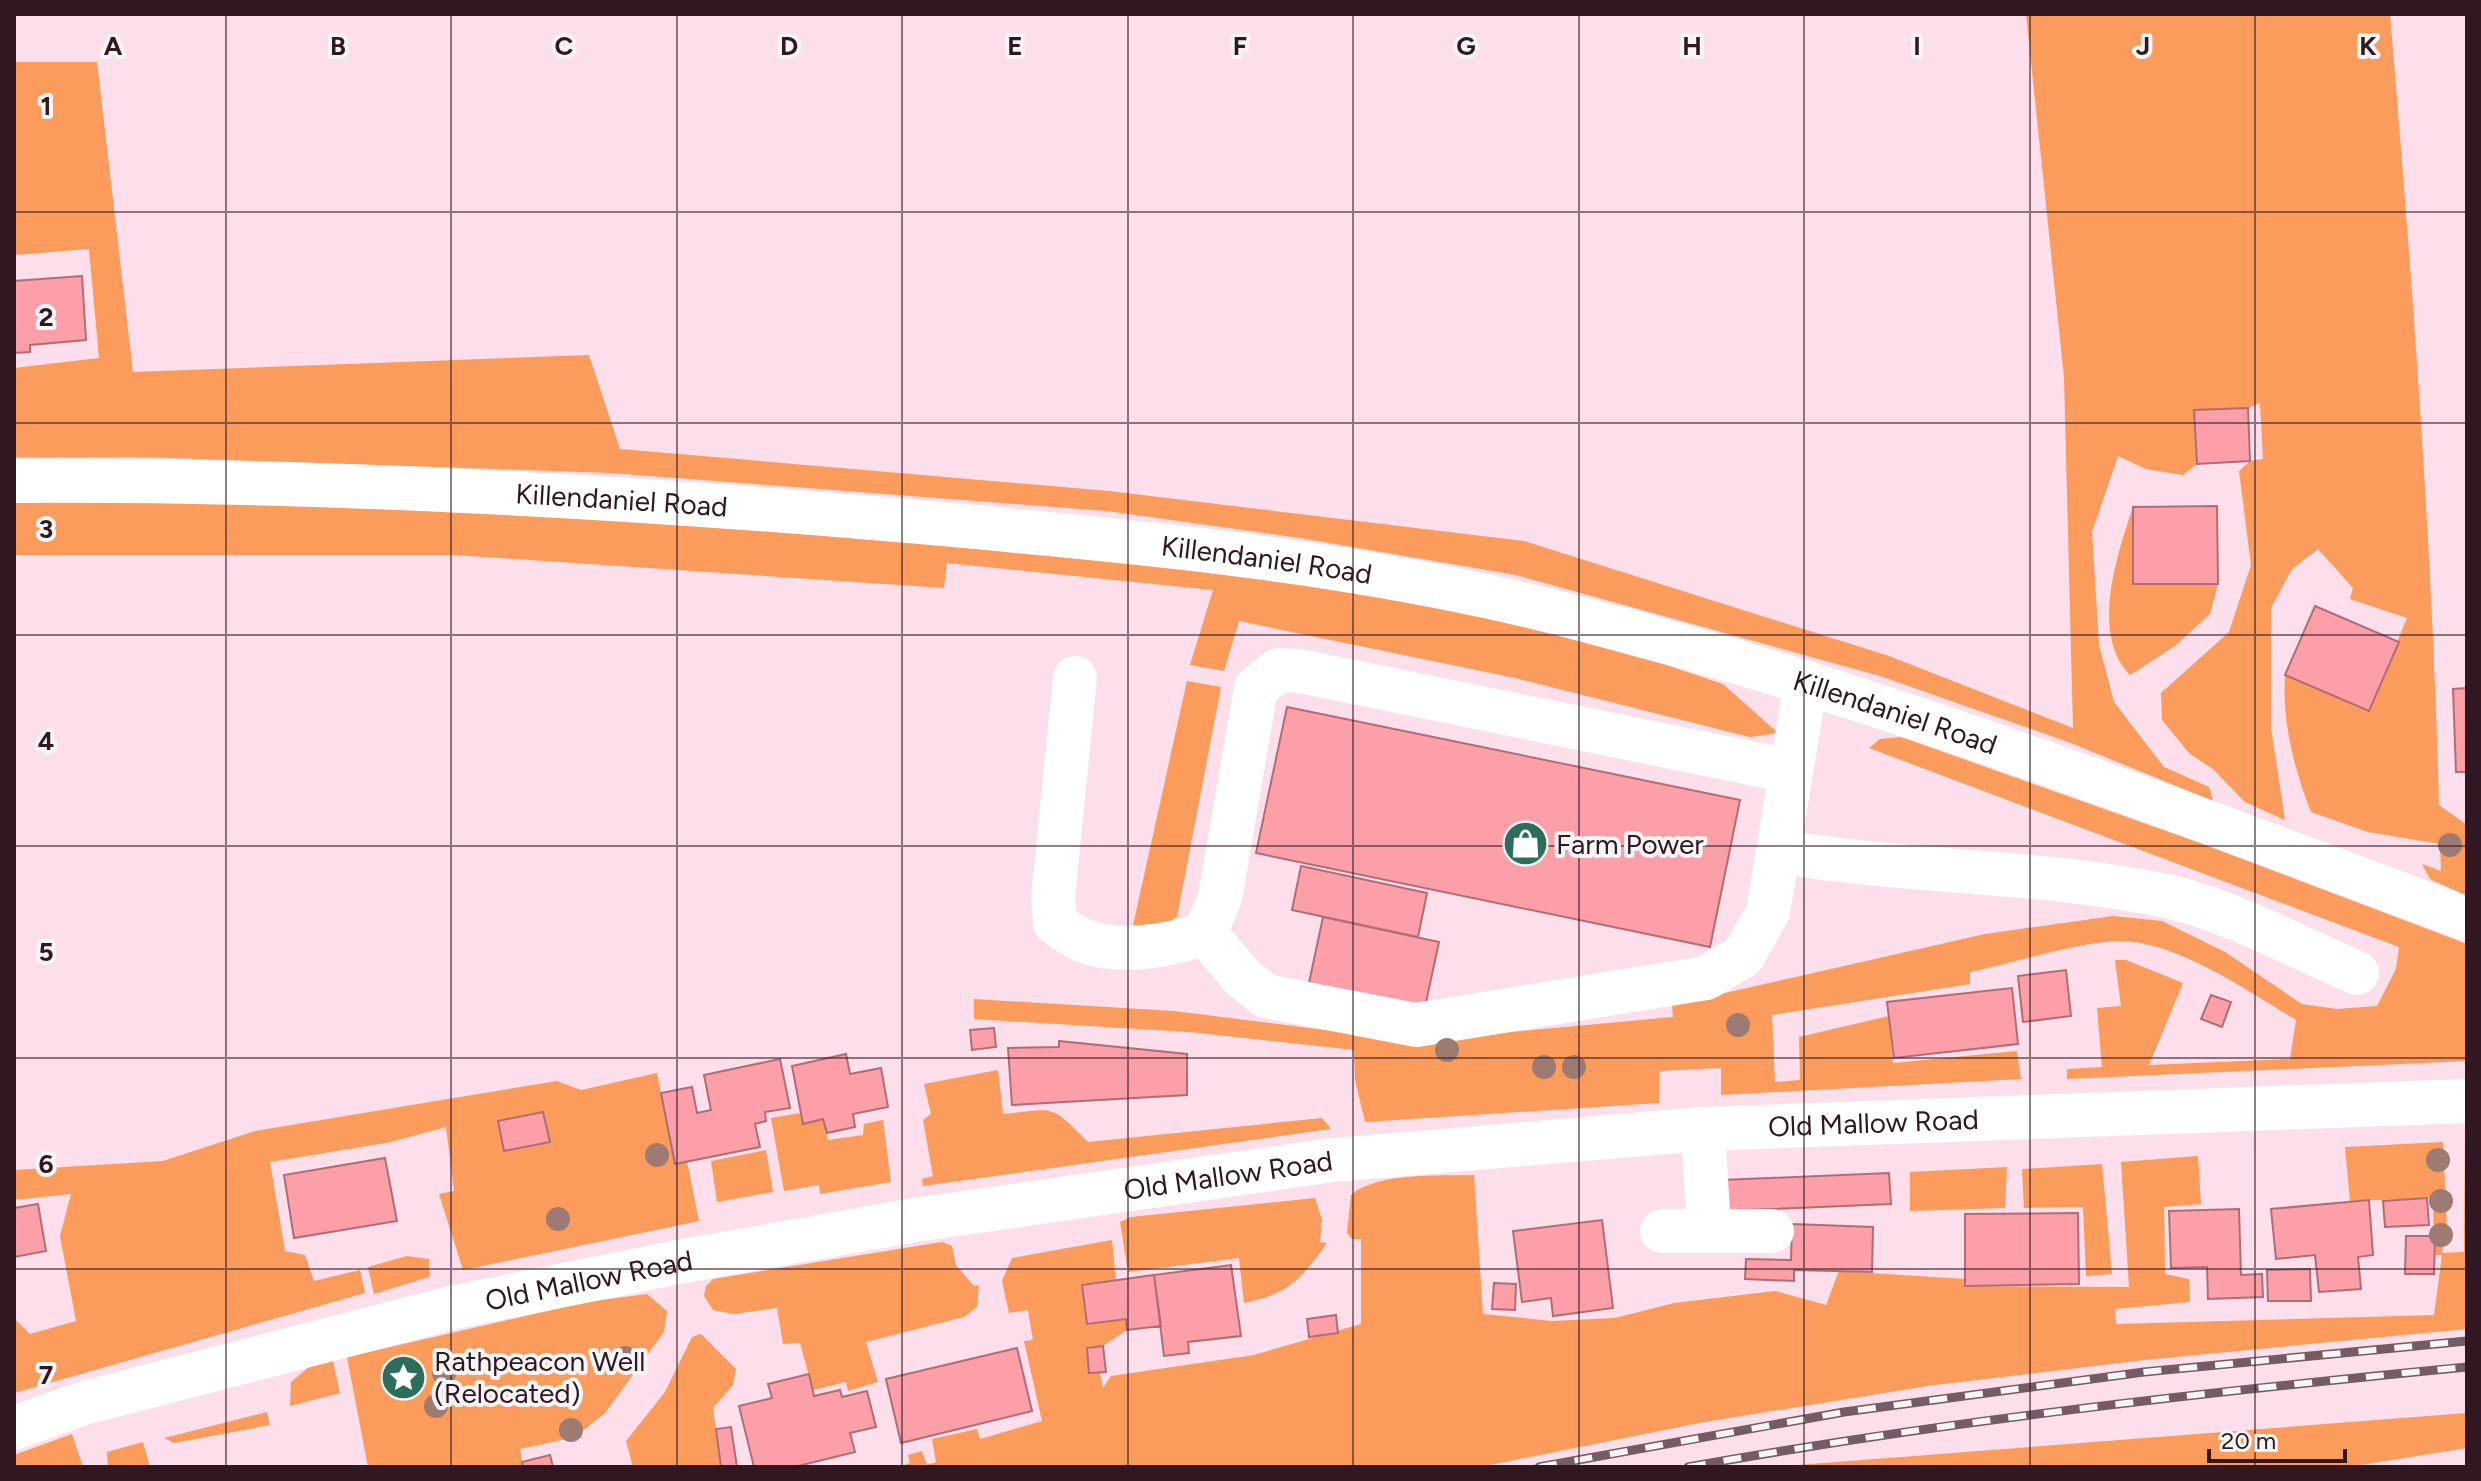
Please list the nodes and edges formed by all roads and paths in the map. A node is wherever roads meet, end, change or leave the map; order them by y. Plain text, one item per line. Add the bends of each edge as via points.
1 (14, 481) edge
2 (1075, 678) dead end
3 (1806, 682) junction
4 (1790, 771) junction
5 (1778, 851) junction
6 (2467, 919) edge
7 (1205, 933) junction
8 (2357, 973) dead end
9 (2467, 1101) edge
10 (1703, 1129) junction
11 (1709, 1229) junction
12 (1662, 1231) dead end
13 (1772, 1231) dead end
14 (14, 1428) edge

1 - 3 street, Killendaniel Road via 515,492 1171,544 1361,571 1464,592
2 - 7 street via 1053,898 1055,923 1082,940 1117,947 1177,943
3 - 4 street
3 - 6 street, Killendaniel Road via 1977,737
4 - 5 street
4 - 7 street via 1278,670 1256,688 1220,898
5 - 7 street via 1768,912 1743,956 1706,978 1416,1025 1266,996 1242,977
5 - 8 street via 1840,862 2016,875 2173,898
9 - 10 street, Old Mallow Road
10 - 11 street
10 - 14 street, Old Mallow Road via 1333,1160 915,1220 455,1307 84,1403
11 - 12 street
11 - 13 street

